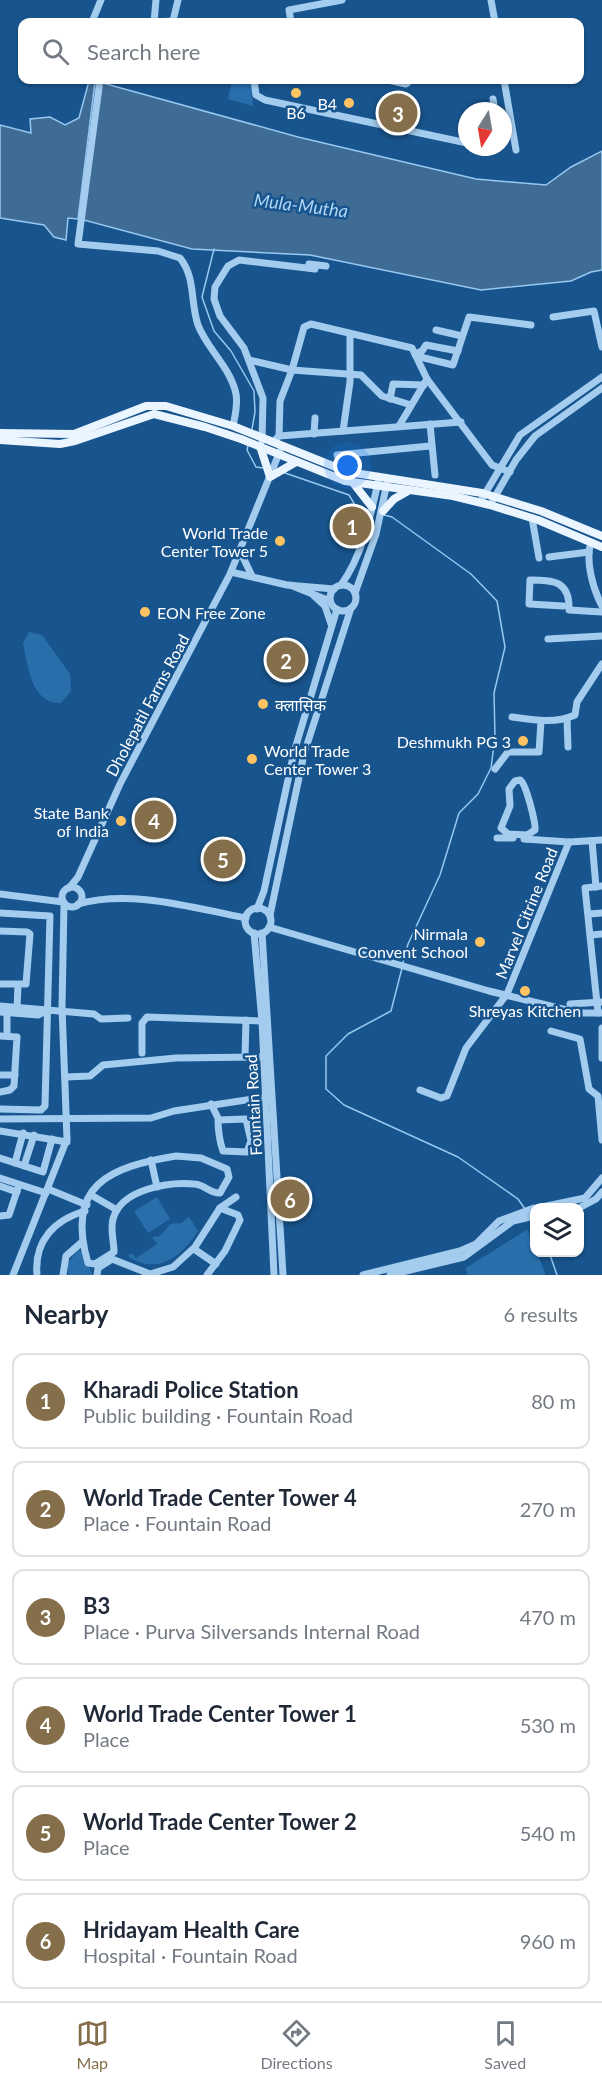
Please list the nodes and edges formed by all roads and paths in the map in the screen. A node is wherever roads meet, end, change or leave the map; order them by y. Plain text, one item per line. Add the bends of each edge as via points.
1 (101, 0) edge
2 (156, 0) edge
3 (178, 0) edge
4 (342, 0) edge
5 (491, 0) edge
6 (94, 18) edge
7 (154, 18) edge
8 (173, 18) edge
9 (290, 18) edge
10 (494, 18) edge
11 (99, 84) edge
12 (255, 84) edge
13 (505, 84) edge
14 (493, 99) dead end
15 (494, 102) edge
16 (458, 141) edge
17 (516, 150) dead end
18 (268, 262) junction
19 (326, 266) dead end
20 (315, 269) dead end
21 (554, 317) dead end
22 (531, 325) dead end
23 (436, 330) dead end
24 (350, 333) junction
25 (462, 336) junction
26 (602, 347) edge
27 (458, 351) junction
28 (416, 355) junction
29 (249, 360) junction
30 (292, 370) junction
31 (350, 374) junction
32 (602, 377) edge
33 (425, 382) junction
34 (602, 388) edge
35 (390, 399) junction
36 (411, 405) junction
37 (315, 418) dead end
38 (461, 422) junction
39 (430, 424) junction
40 (232, 426) junction
41 (399, 426) junction
42 (344, 431) junction
43 (0, 433) edge
44 (314, 434) junction
45 (252, 438) junction
46 (0, 440) edge
47 (278, 445) junction
48 (430, 446) junction
49 (336, 455) dead end
50 (296, 462) junction
51 (500, 468) junction
52 (510, 472) junction
53 (435, 475) dead end
54 (270, 477) junction
55 (352, 482) junction
56 (383, 483) junction
57 (408, 491) junction
58 (482, 498) junction
59 (493, 501) junction
60 (371, 511) junction
61 (382, 514) junction
62 (532, 518) junction
63 (602, 536) edge
64 (591, 542) junction
65 (602, 547) edge
66 (240, 551) junction
67 (589, 552) junction
68 (549, 557) dead end
69 (539, 558) dead end
70 (232, 569) junction
71 (250, 574) junction
72 (290, 585) junction
73 (341, 585) junction
74 (334, 589) junction
75 (309, 593) junction
76 (354, 593) junction
77 (330, 601) junction
78 (563, 606) dead end
79 (602, 606) edge
80 (351, 608) junction
81 (337, 609) junction
82 (602, 612) edge
83 (332, 628) junction
84 (602, 636) edge
85 (548, 639) dead end
86 (602, 664) edge
87 (512, 717) dead end
88 (567, 718) junction
89 (541, 721) junction
90 (568, 747) dead end
91 (495, 769) dead end
92 (527, 837) junction
93 (496, 838) dead end
94 (602, 840) edge
95 (592, 841) junction
96 (569, 842) junction
97 (78, 877) junction
98 (599, 886) edge
99 (67, 891) junction
100 (80, 891) junction
101 (0, 894) edge
102 (94, 899) junction
103 (46, 901) junction
104 (64, 903) junction
105 (77, 905) junction
106 (257, 909) junction
107 (0, 913) edge
108 (602, 913) edge
109 (589, 914) junction
110 (270, 915) junction
111 (246, 918) junction
112 (64, 925) junction
113 (269, 927) junction
114 (0, 931) edge
115 (258, 933) junction
116 (602, 934) edge
117 (591, 935) junction
118 (0, 984) edge
119 (18, 985) junction
120 (507, 994) junction
121 (600, 1003) edge
122 (570, 1004) dead end
123 (0, 1006) edge
124 (16, 1010) junction
125 (48, 1010) junction
126 (4, 1012) edge
127 (62, 1012) junction
128 (600, 1013) edge
129 (128, 1018) dead end
130 (246, 1020) junction
131 (262, 1021) junction
132 (602, 1028) edge
133 (551, 1031) dead end
134 (3, 1036) edge
135 (142, 1053) dead end
136 (245, 1057) junction
137 (264, 1057) junction
138 (602, 1058) edge
139 (0, 1075) edge
140 (15, 1075) junction
141 (66, 1077) junction
142 (420, 1090) dead end
143 (0, 1092) edge
144 (266, 1097) junction
145 (211, 1104) junction
146 (0, 1109) edge
147 (69, 1118) junction
148 (0, 1119) edge
149 (218, 1120) junction
150 (0, 1131) edge
151 (23, 1133) junction
152 (34, 1135) junction
153 (53, 1140) junction
154 (602, 1140) edge
155 (66, 1144) junction
156 (0, 1158) edge
157 (151, 1160) junction
158 (15, 1162) junction
159 (24, 1166) junction
160 (0, 1178) edge
161 (602, 1178) edge
162 (0, 1186) edge
163 (157, 1187) junction
164 (18, 1188) junction
165 (47, 1191) junction
166 (602, 1192) edge
167 (91, 1195) junction
168 (236, 1197) dead end
169 (565, 1203) edge
170 (584, 1205) edge
171 (86, 1208) junction
172 (220, 1208) junction
173 (117, 1210) junction
174 (530, 1212) edge
175 (521, 1215) junction
176 (0, 1216) edge
177 (82, 1242) junction
178 (194, 1249) junction
179 (216, 1264) junction
180 (158, 1274) edge
181 (13, 1275) edge
182 (37, 1275) edge
183 (63, 1275) edge
184 (98, 1275) edge
185 (207, 1275) edge
186 (274, 1275) edge
187 (283, 1275) edge
188 (363, 1275) edge
189 (390, 1275) edge

1 - 6 street
2 - 7 street
3 - 8 street
4 - 9 street via 289,10
5 - 10 street
11 - 40 street via 77,241 81,246 158,251 180,258 190,274 199,327 236,394
12 - 16 street via 256,94 265,100
13 - 17 street
14 - 15 street
18 - 19 street
18 - 20 street via 278,267
18 - 29 street via 233,262 213,293 225,326
21 - 26 street via 594,311
22 - 25 street via 469,317
23 - 25 street
24 - 28 street via 412,348
24 - 30 street via 307,324
24 - 31 street
25 - 27 street
27 - 28 street via 426,345
27 - 28 street via 453,365
28 - 33 street
29 - 30 street
29 - 45 street via 263,398
30 - 31 street
30 - 47 street via 278,407
31 - 35 street via 366,377 382,396
31 - 42 street
32 - 51 street via 520,435
33 - 35 street via 393,384
33 - 36 street
33 - 38 street
34 - 52 street via 535,436
35 - 36 street
36 - 41 street
37 - 44 street
38 - 39 street
38 - 51 street via 492,465
39 - 41 street
39 - 48 street
40 - 43 main road via 176,408 146,406 74,434
40 - 45 main road
41 - 42 street
42 - 44 street
44 - 47 street
45 - 46 main road via 154,414 60,444
45 - 47 main road
45 - 54 main road
47 - 50 main road
47 - 54 street, Dholepatil Farms Road
47 - 56 main road
48 - 49 street
48 - 53 street
50 - 54 main road
50 - 55 main road
51 - 52 street
51 - 58 street
52 - 59 street
54 - 66 street, Dholepatil Farms Road
55 - 56 main road
55 - 60 main road
56 - 57 main road
56 - 58 main road via 454,487
56 - 60 street
56 - 61 street
57 - 58 main road
57 - 61 main road via 394,499
58 - 59 main road
59 - 62 main road
59 - 63 main road via 541,511
60 - 73 street
61 - 76 street
62 - 64 main road
62 - 69 street
64 - 65 main road
64 - 67 street
66 - 70 street, Dholepatil Farms Road
66 - 71 street
67 - 68 street
67 - 79 street via 593,585
70 - 71 street
70 - 97 street, Dholepatil Farms Road via 120,784
71 - 72 street
72 - 74 street
72 - 75 street
73 - 74 street
73 - 76 street via 350,587
74 - 77 street
75 - 77 street
75 - 83 street via 325,606
76 - 80 street via 356,600
77 - 81 street
78 - 82 street via 529,604 530,579 551,580 561,585 568,595 569,610
80 - 81 street
80 - 110 street via 304,754
81 - 83 street
83 - 106 street via 294,752
84 - 85 street
86 - 88 street via 577,702 575,715
87 - 89 street
88 - 89 street
88 - 90 street
89 - 91 street via 540,752 508,752
92 - 92 street via 508,834 501,828 510,806 509,789 520,780 528,789 529,809 536,820 535,830
92 - 93 street, Marvel Citrine Road
92 - 96 street, Marvel Citrine Road
94 - 95 street
95 - 96 street
95 - 98 street
96 - 120 street, Marvel Citrine Road
97 - 99 street, Dholepatil Farms Road
97 - 100 street, Dholepatil Farms Road
98 - 109 street via 585,888
99 - 100 street
99 - 103 street
99 - 104 street
100 - 102 street
100 - 105 street
101 - 103 street
102 - 105 street
102 - 111 street via 151,901
103 - 104 street
104 - 105 street via 68,907
104 - 112 street
105 - 112 street
106 - 110 street
106 - 111 street
107 - 125 street via 50,916
108 - 109 street
109 - 117 street
110 - 113 street
111 - 115 street, Fountain Road via 246,926
112 - 127 street
113 - 115 street
113 - 120 street
114 - 119 street via 30,934 26,984
115 - 131 street, Fountain Road
115 - 187 street, Fountain Road
116 - 117 street
117 - 121 street
118 - 119 street
119 - 124 street
120 - 128 street via 579,1013
120 - 142 street, Marvel Citrine Road via 466,1048 447,1096 441,1098
121 - 122 street
121 - 128 street
123 - 124 street
124 - 125 street
124 - 126 street
125 - 127 street
125 - 146 street via 45,1106 41,1110
126 - 134 street
127 - 129 street via 94,1014 101,1019
127 - 141 street
130 - 131 street
130 - 135 street via 147,1017 142,1023
130 - 136 street
131 - 137 street, Fountain Road
132 - 138 street
133 - 154 street via 580,1039 589,1089 598,1096
134 - 140 street via 17,1037
136 - 137 street
136 - 141 street via 103,1065 90,1076
137 - 144 street, Fountain Road
139 - 140 street
140 - 143 street via 13,1089
141 - 147 street
144 - 145 street
144 - 186 street, Fountain Road
145 - 147 street via 151,1118
145 - 149 street
147 - 148 street
147 - 155 street
149 - 149 street via 223,1151 247,1152 251,1141 246,1119
150 - 151 street
151 - 152 street
151 - 158 street
152 - 153 street
152 - 159 street
153 - 155 street
153 - 159 street via 43,1172
155 - 165 street
156 - 158 street
157 - 163 street
157 - 163 street via 201,1158 229,1172 216,1194 198,1184
157 - 167 street via 118,1169 101,1179
158 - 159 street
160 - 164 street
161 - 169 street via 585,1198
162 - 164 street
163 - 173 street via 130,1197
164 - 165 street
164 - 176 street via 9,1215
165 - 171 street
165 - 181 street
166 - 170 street
167 - 171 street
167 - 173 street
168 - 172 street
171 - 177 street
171 - 182 street via 53,1226 39,1246
172 - 178 street
172 - 179 street via 240,1217
173 - 177 street via 112,1220 111,1256 91,1265
174 - 175 street
175 - 188 street via 499,1221 476,1244 460,1251
175 - 189 street via 464,1257
177 - 183 street via 66,1256
178 - 179 street
178 - 180 street
179 - 185 street
180 - 184 street via 135,1270 112,1259 98,1268

